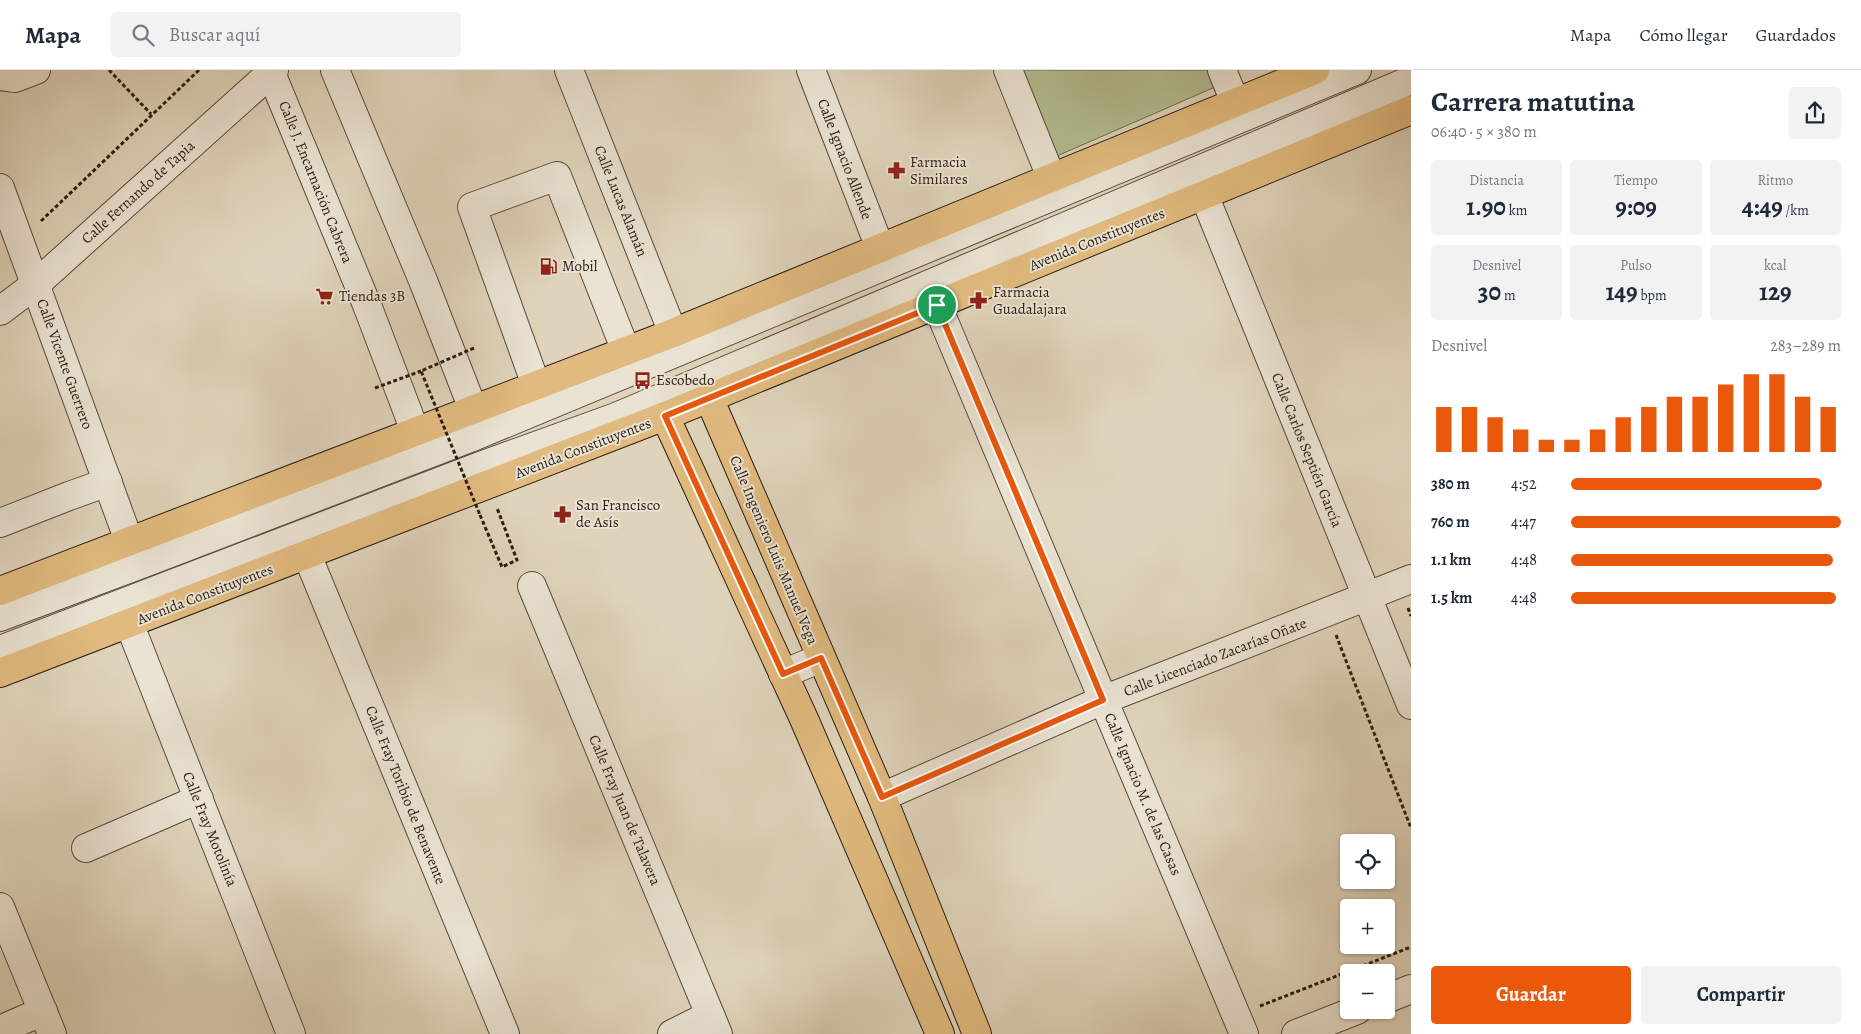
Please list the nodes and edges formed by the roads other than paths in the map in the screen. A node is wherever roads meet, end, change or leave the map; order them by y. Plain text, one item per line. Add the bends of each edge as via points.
1 (36, 70) edge
2 (335, 70) edge
3 (569, 70) edge
4 (811, 70) edge
5 (1008, 70) edge
6 (1222, 70) edge
7 (1315, 70) edge
8 (1357, 70) edge
9 (272, 71) edge
10 (0, 76) edge
11 (1411, 80) edge
12 (1235, 102) junction
13 (1411, 110) edge
14 (1051, 177) junction
15 (0, 188) edge
16 (1204, 195) junction
17 (880, 248) junction
18 (36, 284) junction
19 (937, 305) junction
20 (0, 312) edge
21 (673, 332) junction
22 (626, 351) junction
23 (536, 385) junction
24 (709, 398) junction
25 (473, 409) junction
26 (665, 416) junction
27 (415, 431) junction
28 (108, 482) junction
29 (0, 523) edge
30 (129, 541) junction
31 (307, 555) junction
32 (1411, 579) edge
33 (532, 586) dead end
34 (0, 591) edge
35 (1365, 596) junction
36 (0, 617) edge
37 (129, 623) junction
38 (0, 650) edge
39 (821, 658) junction
40 (0, 673) edge
41 (783, 674) junction
42 (1103, 700) junction
43 (1411, 705) edge
44 (882, 797) junction
45 (199, 799) junction
46 (86, 848) dead end
47 (0, 907) edge
48 (1411, 989) edge
49 (1395, 995) edge
50 (1340, 1017) edge
51 (48, 1022) edge
52 (714, 1025) edge
53 (1240, 1025) edge
54 (974, 1027) edge
55 (0, 1030) edge
56 (291, 1034) edge
57 (505, 1034) edge
58 (672, 1034) edge
59 (938, 1034) edge
60 (1296, 1034) edge

1 - 10 street via 15,78
2 - 25 street
3 - 21 street, Calle Lucas Alamán
4 - 17 street, Calle Ignacio Allende
5 - 14 street
6 - 12 street
7 - 12 main road
8 - 36 street via 470,438
9 - 18 street, Calle Fernando de Tapia
9 - 27 street, Calle J. Encarnación Cabrera
11 - 38 street via 616,417
12 - 14 main road
13 - 16 main road, Avenida Constituyentes
14 - 17 main road
15 - 18 street, Calle Vicente Guerrero
16 - 19 main road, Avenida Constituyentes
16 - 35 street, Calle Carlos Septién García
17 - 21 main road
18 - 20 street, Calle Fernando de Tapia
18 - 28 street, Calle Vicente Guerrero
19 - 24 main road, Avenida Constituyentes
19 - 42 street, Calle Ignacio M. de las Casas
21 - 22 main road
22 - 23 main road
22 - 23 street via 557,176 472,207
23 - 25 main road
24 - 26 main road, Avenida Constituyentes
24 - 39 main road, Calle Ingeniero Luis Manuel Vega
25 - 27 main road
26 - 31 main road, Avenida Constituyentes
26 - 41 main road
27 - 30 main road
28 - 29 street
28 - 30 street, Calle Vicente Guerrero
30 - 34 main road
31 - 37 main road, Avenida Constituyentes
31 - 57 street, Calle Fray Toribio de Benavente
32 - 35 street, Calle Licenciado Zacarías Oñate
33 - 52 street, Calle Fray Juan de Talavera
35 - 42 street, Calle Licenciado Zacarías Oñate
35 - 43 street, Calle Carlos Septién García
37 - 40 main road, Avenida Constituyentes
37 - 45 street, Calle Fray Motolinía
39 - 41 street
39 - 44 main road, Calle Ingeniero Luis Manuel Vega
41 - 59 main road
42 - 44 street, Calle Licenciado Zacarías Oñate
42 - 53 street, Calle Ignacio M. de las Casas
44 - 54 main road, Calle Ingeniero Luis Manuel Vega
45 - 46 street
45 - 56 street, Calle Fray Motolinía
47 - 51 street
48 - 49 street
50 - 60 street
51 - 55 street
52 - 58 street
54 - 59 street

